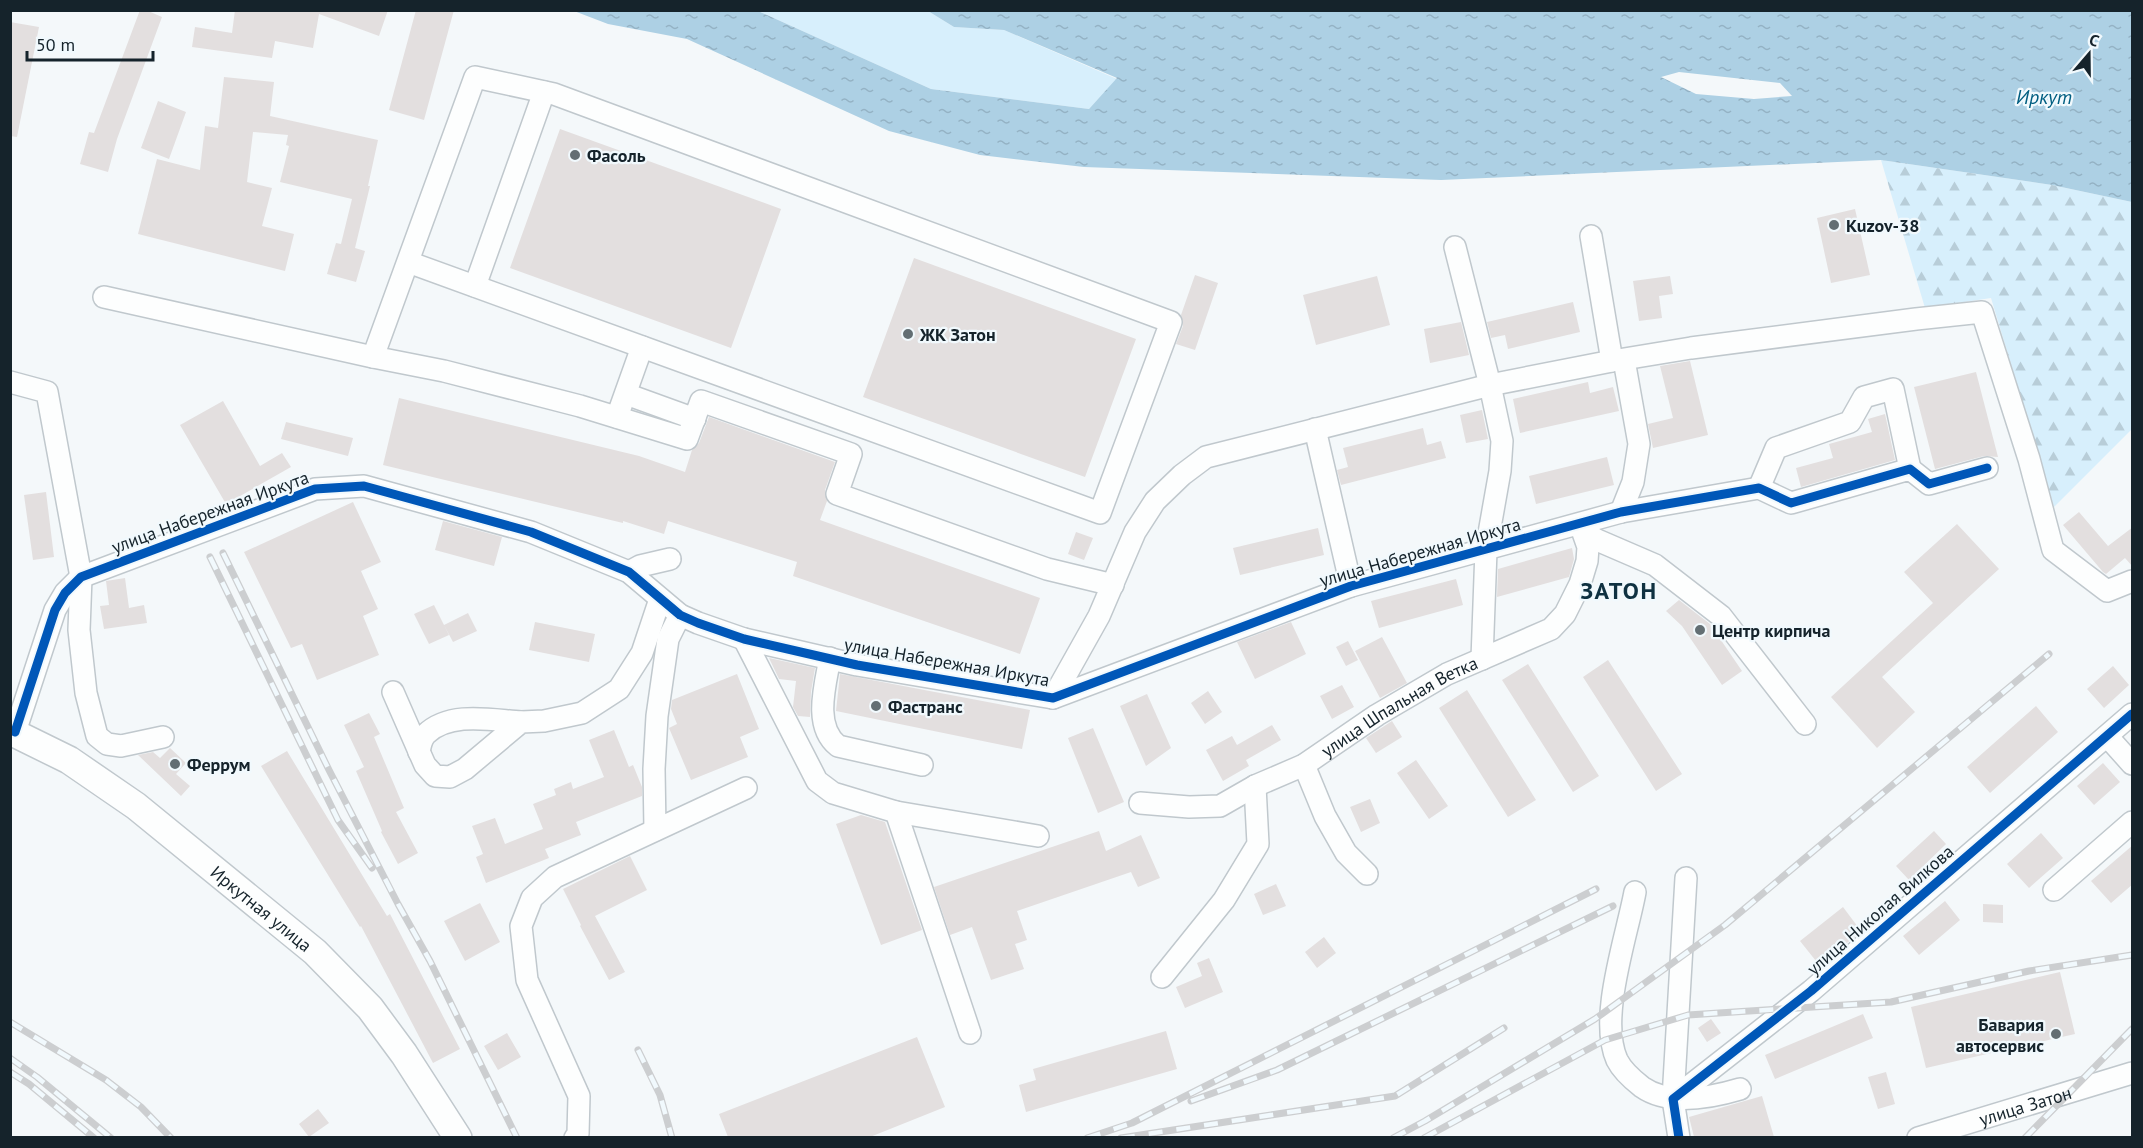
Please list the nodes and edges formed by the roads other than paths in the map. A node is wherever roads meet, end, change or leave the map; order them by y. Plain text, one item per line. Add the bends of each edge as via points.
1 (544, 92) junction
2 (1591, 236) dead end
3 (1455, 247) dead end
4 (408, 262) junction
5 (475, 286) junction
6 (104, 297) dead end
7 (642, 347) junction
8 (373, 357) junction
9 (1618, 360) junction
10 (712, 372) junction
11 (10, 382) edge
12 (1490, 385) junction
13 (626, 394) junction
14 (698, 410) junction
15 (617, 417) junction
16 (1315, 429) junction
17 (1988, 468) dead end
18 (1910, 469) junction
19 (1759, 488) junction
20 (1621, 512) junction
21 (1582, 528) junction
22 (1485, 550) junction
23 (670, 559) dead end
24 (629, 572) junction
25 (81, 577) junction
26 (2133, 581) edge
27 (1113, 585) junction
28 (1352, 586) junction
29 (660, 599) junction
30 (680, 615) junction
31 (744, 639) junction
32 (830, 658) junction
33 (1482, 659) junction
34 (393, 692) dead end
35 (1053, 698) junction
36 (2133, 714) edge
37 (521, 722) junction
38 (1805, 724) dead end
39 (13, 731) edge
40 (2107, 736) junction
41 (163, 737) dead end
42 (419, 752) junction
43 (2133, 764) edge
44 (922, 765) dead end
45 (1305, 765) junction
46 (1255, 786) junction
47 (746, 788) dead end
48 (1140, 803) dead end
49 (896, 812) junction
50 (2133, 822) edge
51 (655, 830) junction
52 (1038, 836) dead end
53 (1367, 874) dead end
54 (1686, 878) dead end
55 (2054, 890) dead end
56 (1635, 892) dead end
57 (1162, 977) dead end
58 (970, 1032) dead end
59 (2133, 1073) edge
60 (1740, 1089) dead end
61 (1673, 1099) junction
62 (458, 1137) edge
63 (575, 1137) edge
64 (1679, 1137) edge
65 (1918, 1137) edge

1 - 4 street via 475,77
1 - 5 street
1 - 10 street via 1171,322 1100,513
2 - 9 street
3 - 12 street
4 - 5 street
4 - 8 street
5 - 7 street
6 - 8 street
7 - 10 street
7 - 13 street
8 - 15 street via 444,371
9 - 12 street
9 - 20 street via 1639,444 1633,482
9 - 26 street via 1982,312 2029,459 2053,550 2107,591
10 - 14 street
11 - 25 street via 47,392
12 - 16 street
12 - 22 street via 1502,441
13 - 14 street
13 - 15 street
14 - 15 street via 687,439
14 - 27 street via 851,454 837,494 1047,569
16 - 27 street via 1206,457 1182,475 1155,501 1135,532
16 - 28 street
17 - 18 street via 1929,484
18 - 19 street via 1791,503
18 - 19 street via 1893,389 1864,397 1850,422 1776,448
19 - 20 street, улица Набережная Иркута
20 - 21 street, улица Набережная Иркута
21 - 22 street, улица Набережная Иркута
21 - 33 street, улица Шпальная Ветка via 1588,547 1587,561 1565,614 1551,628
21 - 38 street via 1597,540 1655,565 1721,616
22 - 28 street, улица Набережная Иркута
22 - 33 street
23 - 24 street
24 - 25 street, улица Набережная Иркута via 531,532 364,486 315,489
24 - 29 street, улица Набережная Иркута
25 - 39 street, улица Набережная Иркута via 65,593 56,610
25 - 41 street via 79,630 86,693 97,736 107,744 121,746
27 - 35 street
28 - 35 street, улица Набережная Иркута
29 - 30 street, улица Набережная Иркута
29 - 37 street via 642,653 619,690 582,713
30 - 31 street, улица Набережная Иркута
30 - 51 street via 668,639 657,716
31 - 32 street, улица Набережная Иркута
31 - 49 street via 818,782 854,801
32 - 35 street, улица Набережная Иркута
32 - 44 street via 823,702 823,721 830,739 838,746
33 - 45 street, улица Шпальная Ветка via 1377,715
34 - 42 street
36 - 40 street, улица Николая Вилкова
37 - 42 street via 464,719 440,724 424,736
37 - 42 street via 450,777 435,776 424,765
39 - 62 main road, Иркутная улица via 69,760 136,806 315,952 370,1008
40 - 43 street
40 - 61 street, улица Николая Вилкова via 1811,991
45 - 46 street, улица Шпальная Ветка
45 - 53 street via 1325,816 1346,853
46 - 48 street, улица Шпальная Ветка via 1220,806
46 - 57 street via 1258,844 1224,900
47 - 51 street
49 - 52 street
49 - 58 street
50 - 55 street
51 - 63 street via 555,877 532,898 521,926 527,980 579,1096
54 - 61 street
56 - 61 street via 1614,985 1612,1038 1618,1060 1633,1081 1651,1094
59 - 65 street, улица Затон
60 - 61 street
61 - 64 street

